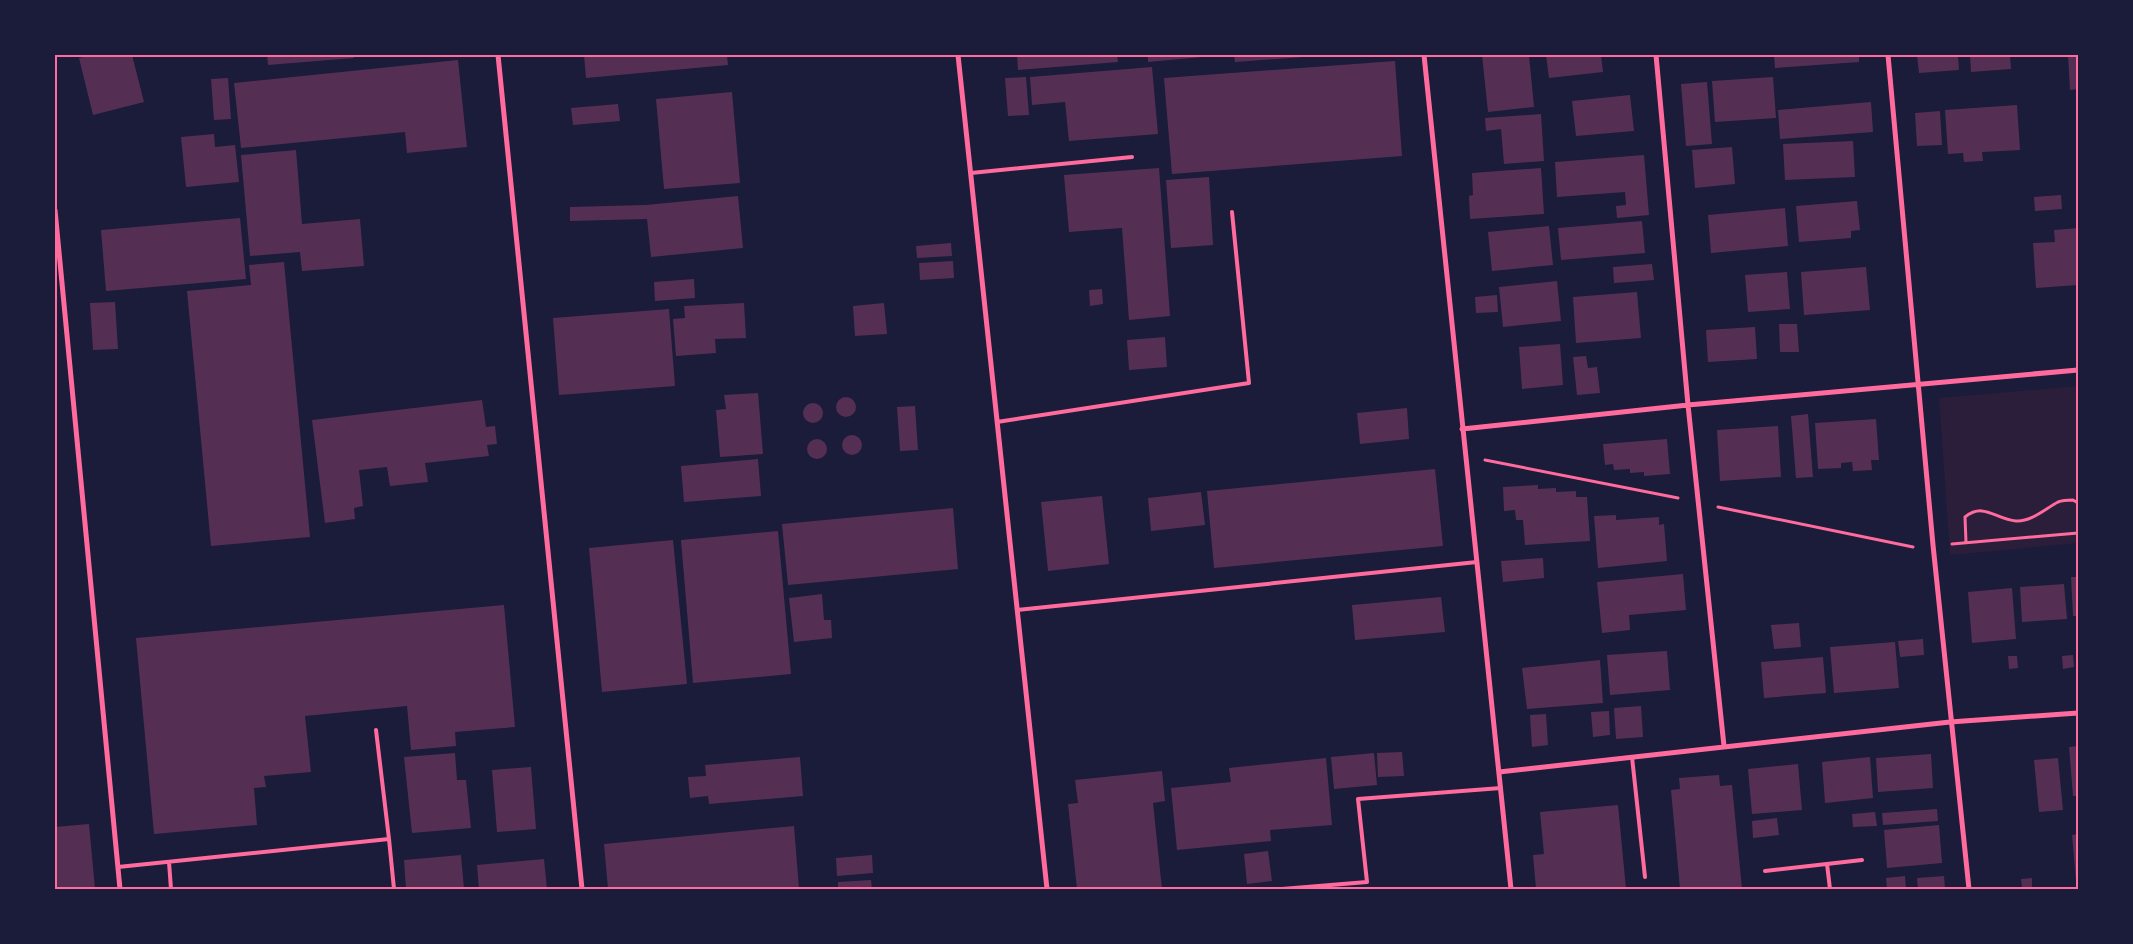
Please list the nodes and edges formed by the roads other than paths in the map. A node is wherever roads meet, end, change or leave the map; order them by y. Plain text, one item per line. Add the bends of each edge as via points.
1 (498, 55) edge
2 (958, 55) edge
3 (1424, 55) edge
4 (1656, 55) edge
5 (1888, 55) edge
6 (1132, 157) dead end
7 (971, 173) junction
8 (55, 210) edge
9 (1232, 212) dead end
10 (2078, 370) edge
11 (1919, 384) junction
12 (1688, 405) junction
13 (997, 422) junction
14 (1462, 429) junction
15 (1477, 562) junction
16 (1017, 610) junction
17 (2078, 713) edge
18 (1950, 722) junction
19 (376, 730) dead end
20 (1724, 746) junction
21 (1632, 757) junction
22 (1499, 772) junction
23 (1501, 788) junction
24 (389, 839) junction
25 (1862, 860) dead end
26 (169, 862) junction
27 (1827, 864) junction
28 (118, 867) junction
29 (1765, 870) dead end
30 (1645, 877) dead end
31 (120, 889) edge
32 (171, 889) edge
33 (394, 889) edge
34 (582, 889) edge
35 (1047, 889) edge
36 (1282, 889) edge
37 (1511, 889) edge
38 (1830, 889) edge
39 (1968, 889) edge

1 - 34 street
2 - 7 street
3 - 14 street
4 - 12 street
5 - 11 street
6 - 7 lane
7 - 13 street
8 - 28 street
9 - 13 lane via 1249,383
10 - 11 street
11 - 12 street
11 - 18 street
12 - 14 street
12 - 20 street
13 - 16 street
14 - 15 street
15 - 16 lane
15 - 22 street
16 - 35 street
17 - 18 street
18 - 20 street
18 - 39 street
19 - 24 lane
20 - 21 street
21 - 22 street
21 - 30 lane
22 - 23 street
23 - 36 lane via 1358,799 1367,882
23 - 37 street
24 - 26 lane
24 - 33 lane
25 - 27 lane
26 - 28 lane
26 - 32 lane
27 - 29 lane
27 - 38 lane
28 - 31 street

